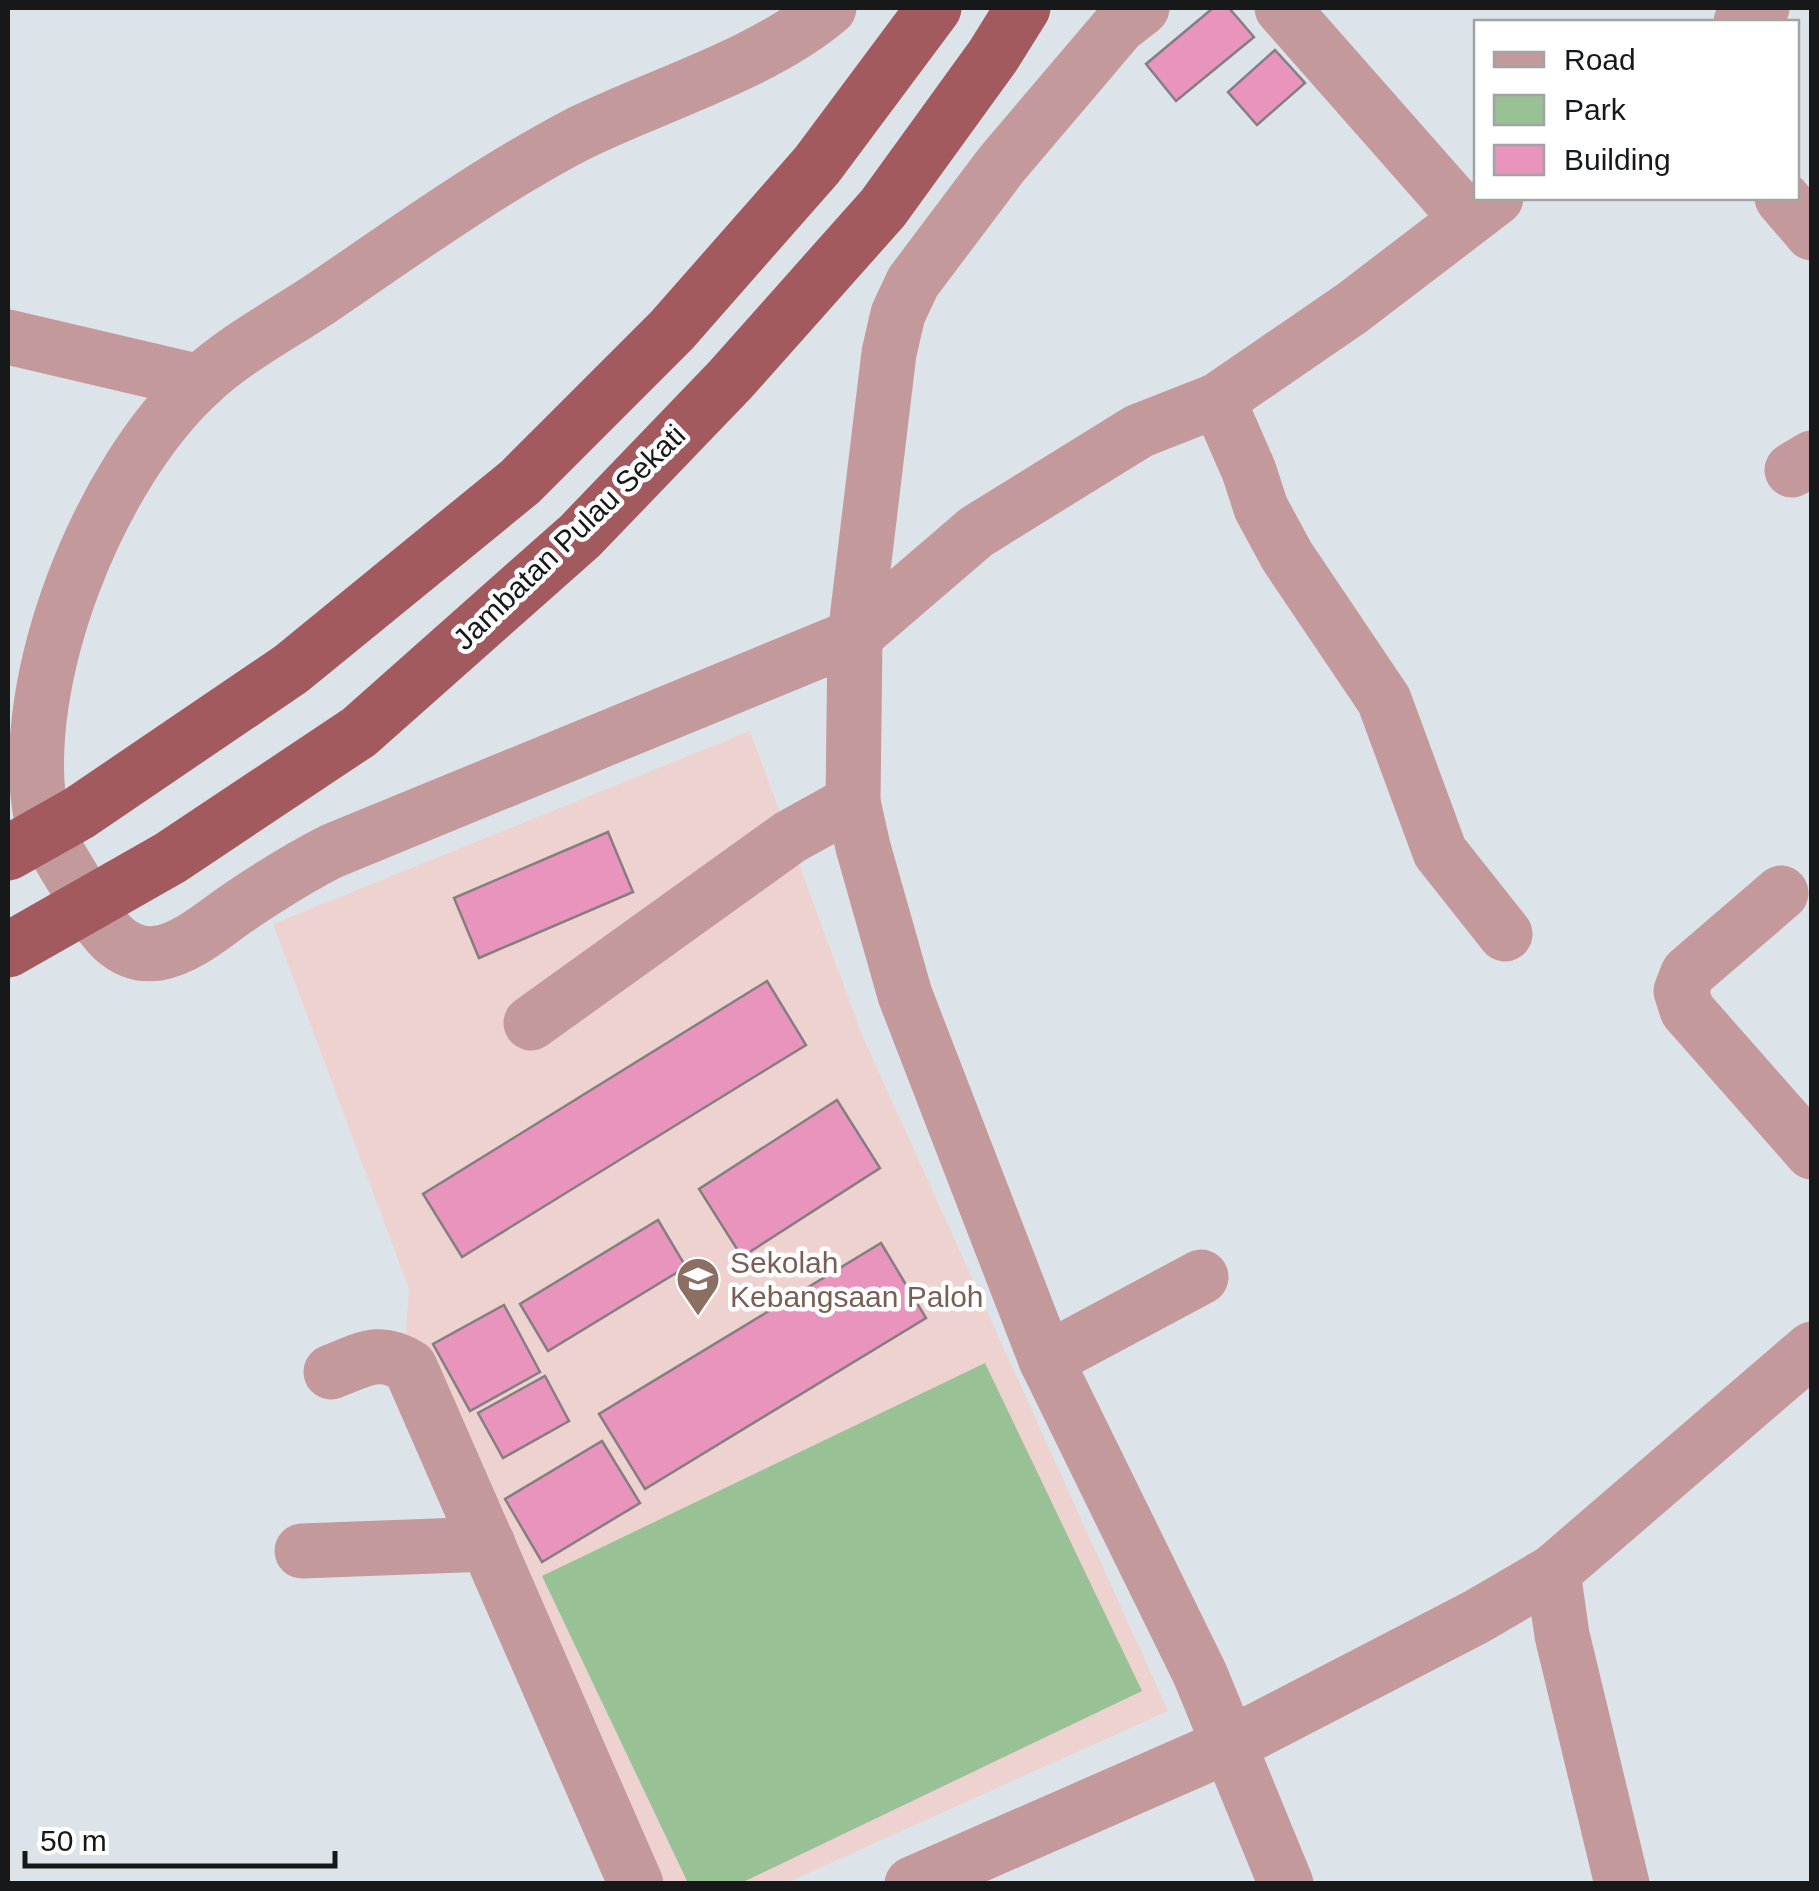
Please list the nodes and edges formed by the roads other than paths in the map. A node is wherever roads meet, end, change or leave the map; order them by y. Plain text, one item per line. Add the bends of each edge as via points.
1 (830, 8) edge
2 (934, 8) edge
3 (1024, 8) edge
4 (1142, 8) edge
5 (1282, 8) edge
6 (1784, 200) edge
7 (1481, 208) edge
8 (1812, 232) edge
9 (8, 337) edge
10 (200, 382) junction
11 (1218, 400) junction
12 (855, 636) junction
13 (853, 802) junction
14 (8, 853) edge
15 (1781, 892) dead end
16 (1505, 934) dead end
17 (8, 950) edge
18 (531, 1023) dead end
19 (1812, 1152) edge
20 (1201, 1277) dead end
21 (1812, 1349) edge
22 (1046, 1360) junction
23 (331, 1372) dead end
24 (488, 1544) junction
25 (302, 1551) dead end
26 (1553, 1572) junction
27 (1227, 1746) junction
28 (636, 1884) edge
29 (912, 1884) edge
30 (1286, 1884) edge
31 (1622, 1884) edge

1 - 10 street via 792,36 577,135 462,202
2 - 14 main road, bridge via 817,165 672,330 520,482 291,669 79,814
3 - 17 main road, Jambatan Pulau Sekati, bridge via 883,208 580,536 358,732 170,858
4 - 12 street via 1001,165 914,282 898,314
5 - 7 street
6 - 8 street
7 - 11 street
9 - 10 street
10 - 12 street via 146,444 110,504 62,612 42,693 41,819 104,934 129,949 156,954 182,945 332,850
11 - 12 street via 1140,431 976,532
11 - 16 street via 1287,556 1384,700 1440,852
12 - 13 street
13 - 18 street via 790,837
13 - 22 street via 906,995
15 - 19 street via 1688,973 1681,991 1687,1010
20 - 22 street
21 - 26 street
22 - 27 street via 1200,1674
23 - 24 street via 372,1356 391,1355 410,1367
24 - 25 street
24 - 28 street
26 - 27 street
26 - 31 street
27 - 29 street
27 - 30 street

